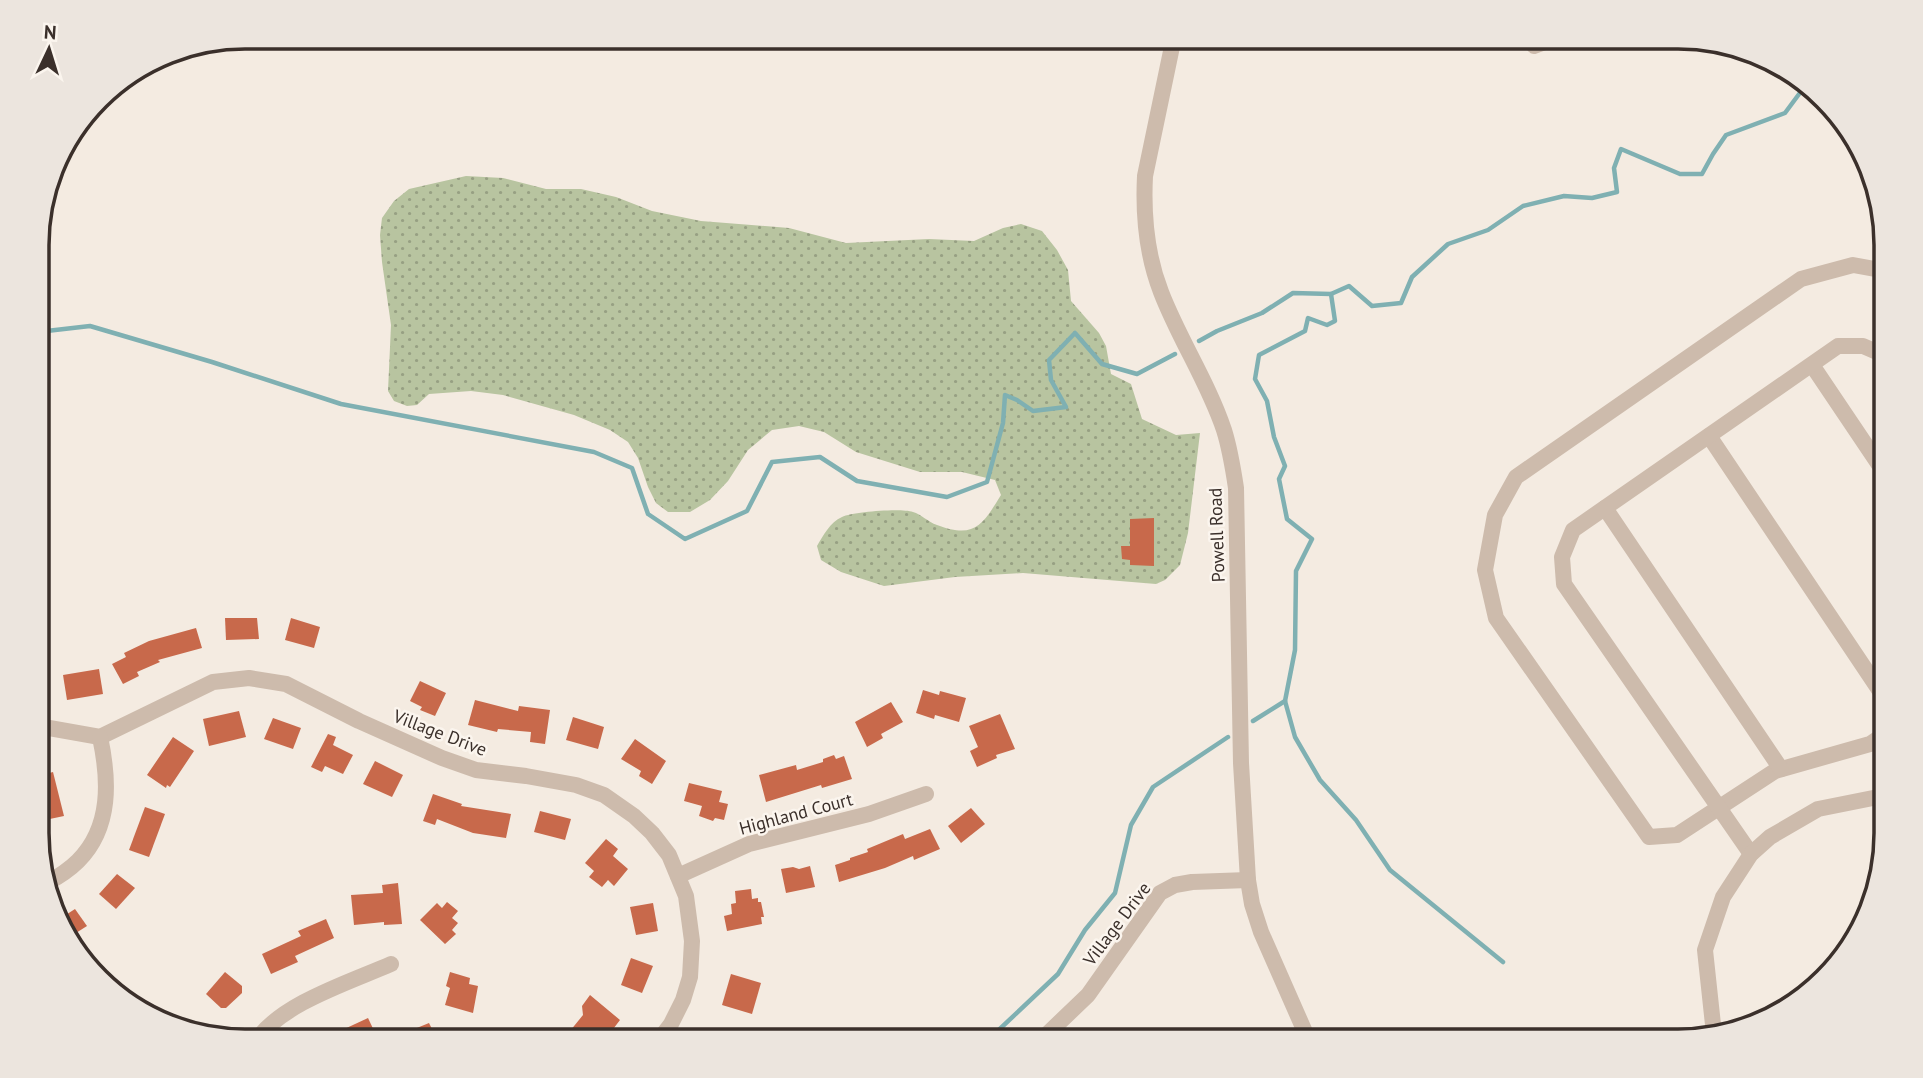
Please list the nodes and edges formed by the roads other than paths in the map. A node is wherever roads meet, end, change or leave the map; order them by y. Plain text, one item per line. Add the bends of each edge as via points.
1 (1171, 49) edge
2 (1874, 269) edge
3 (1874, 351) edge
4 (1812, 365) junction
5 (1709, 436) junction
6 (1874, 457) edge
7 (1605, 508) junction
8 (1874, 682) edge
9 (49, 728) edge
10 (100, 737) junction
11 (1874, 741) edge
12 (1781, 769) junction
13 (926, 794) dead end
14 (1874, 798) edge
15 (1719, 808) junction
16 (1751, 854) junction
17 (678, 876) junction
18 (55, 877) edge
19 (1248, 880) junction
20 (391, 964) dead end
21 (1713, 1025) edge
22 (266, 1029) edge
23 (667, 1029) edge
24 (1053, 1029) edge
25 (1304, 1029) edge

1 - 19 street, Powell Road via 1148,155 1146,222 1161,293 1223,426 1233,464
2 - 15 street via 1853,265 1801,279 1516,477 1494,515 1485,570 1496,618 1650,837 1677,835
3 - 4 street via 1838,346
4 - 5 street
4 - 6 street
5 - 7 street
5 - 8 street
7 - 12 street
7 - 15 street via 1573,530 1562,557 1564,584
9 - 10 street
10 - 17 street, Village Drive via 213,682 249,678 286,684 476,771 551,780 604,795 652,833
10 - 18 street via 107,785 101,822 79,860
11 - 12 street
12 - 15 street
13 - 17 street, Highland Court via 869,814 749,844
14 - 16 street via 1818,809 1770,837
15 - 16 street
16 - 21 street via 1723,897 1705,950
17 - 23 street, Village Drive via 686,896 692,941 690,977
19 - 24 street, Village Drive via 1192,882 1160,893 1088,995
19 - 25 street, Powell Road via 1261,932
20 - 22 street via 303,1002

